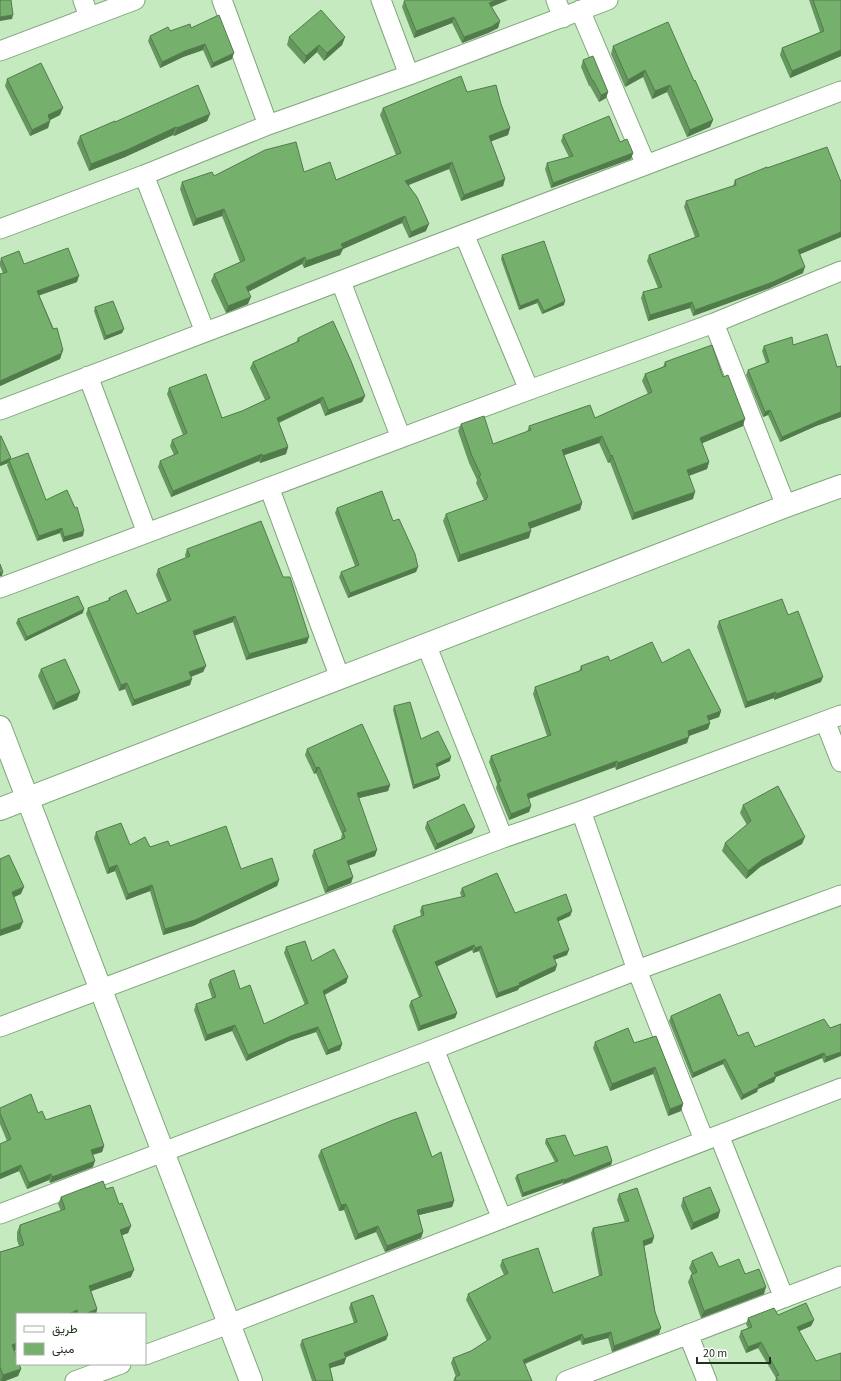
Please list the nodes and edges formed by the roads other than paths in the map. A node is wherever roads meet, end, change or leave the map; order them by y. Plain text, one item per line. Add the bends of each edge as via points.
1 (135, 0) edge
2 (222, 0) edge
3 (381, 0) edge
4 (556, 0) edge
5 (608, 0) edge
6 (86, 8) edge
7 (580, 10) junction
8 (563, 18) junction
9 (0, 50) edge
10 (409, 75) junction
11 (839, 98) edge
12 (268, 125) junction
13 (646, 165) junction
14 (144, 175) junction
15 (0, 229) edge
16 (464, 234) junction
17 (841, 271) edge
18 (341, 282) junction
19 (714, 323) junction
20 (205, 332) junction
21 (88, 376) junction
22 (529, 390) junction
23 (0, 410) edge
24 (401, 438) junction
25 (841, 486) edge
26 (269, 487) junction
27 (786, 506) junction
28 (147, 533) junction
29 (0, 588) edge
30 (426, 644) junction
31 (340, 678) junction
32 (833, 718) edge
33 (0, 727) edge
34 (841, 762) edge
35 (27, 798) junction
36 (0, 809) edge
37 (581, 812) junction
38 (503, 838) junction
39 (841, 895) edge
40 (637, 970) junction
41 (100, 988) junction
42 (0, 1027) edge
43 (434, 1049) junction
44 (841, 1088) edge
45 (712, 1137) junction
46 (163, 1151) junction
47 (0, 1214) edge
48 (502, 1219) junction
49 (841, 1276) edge
50 (784, 1298) junction
51 (230, 1324) junction
52 (688, 1334) junction
53 (146, 1355) edge
54 (118, 1365) edge
55 (75, 1381) edge
56 (252, 1381) edge
57 (566, 1381) edge
58 (707, 1381) edge

1 - 6 street
2 - 12 street
3 - 10 street
4 - 8 street
5 - 7 street
6 - 9 street
7 - 8 street
7 - 13 street
8 - 10 street
10 - 12 street
11 - 13 street
12 - 14 street
13 - 16 street
14 - 15 street
14 - 20 street
16 - 18 street
16 - 22 street
17 - 19 street
18 - 20 street
18 - 24 street
19 - 22 street
19 - 27 street
20 - 21 street
21 - 23 street
21 - 28 street
22 - 24 street
24 - 26 street
25 - 27 street
26 - 28 street
26 - 31 street
27 - 30 street
28 - 29 street
30 - 31 street
30 - 38 street
31 - 35 street
32 - 34 street
32 - 37 street
33 - 35 street
35 - 36 street
35 - 41 street
37 - 38 street
37 - 40 street
38 - 41 street
39 - 40 street
40 - 43 street
40 - 45 street
41 - 42 street
41 - 46 street
43 - 46 street
43 - 48 street
44 - 45 street
45 - 48 street
45 - 50 street
46 - 47 street
46 - 51 street
48 - 51 street
49 - 50 street
50 - 52 street
51 - 53 street
51 - 56 street
52 - 57 street
52 - 58 street
54 - 55 street

